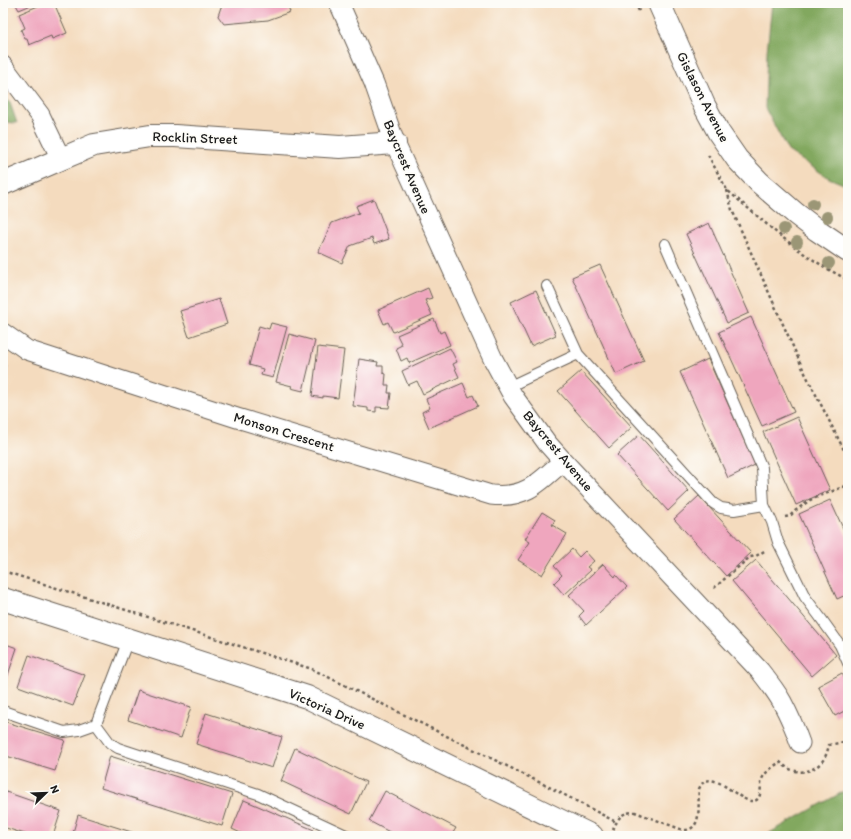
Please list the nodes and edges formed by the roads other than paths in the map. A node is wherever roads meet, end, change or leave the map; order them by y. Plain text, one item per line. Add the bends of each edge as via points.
1 (339, 3) edge
2 (659, 3) edge
3 (3, 66) edge
4 (395, 143) junction
5 (61, 159) junction
6 (3, 184) edge
7 (665, 244) dead end
8 (848, 251) edge
9 (548, 286) dead end
10 (3, 333) edge
11 (578, 354) junction
12 (508, 387) junction
13 (563, 462) junction
14 (764, 506) junction
15 (3, 599) edge
16 (128, 640) junction
17 (848, 663) edge
18 (3, 711) edge
19 (96, 724) junction
20 (800, 743) dead end
21 (348, 836) edge
22 (592, 836) edge

1 - 4 street, Baycrest Avenue via 374,83
2 - 8 street, Gislason Avenue via 704,105 737,159 796,214
3 - 5 street via 40,115
4 - 5 street, Rocklin Street via 340,147 150,136 94,145
4 - 12 street, Baycrest Avenue via 492,359
5 - 6 street, Rocklin Street
7 - 14 lane via 762,468
9 - 11 lane
10 - 13 street, Monson Crescent via 27,350 238,418 492,495 512,495 526,490 539,483
11 - 12 lane
11 - 14 lane via 712,503 721,508 734,510
12 - 13 street, Baycrest Avenue via 531,422
13 - 20 street, Baycrest Avenue via 760,671 782,702
14 - 17 lane via 778,542 805,597 840,646
15 - 16 street, Victoria Drive
16 - 19 lane
16 - 22 street, Victoria Drive via 306,697
18 - 19 lane via 64,732
19 - 21 lane via 110,743 118,748 258,794

